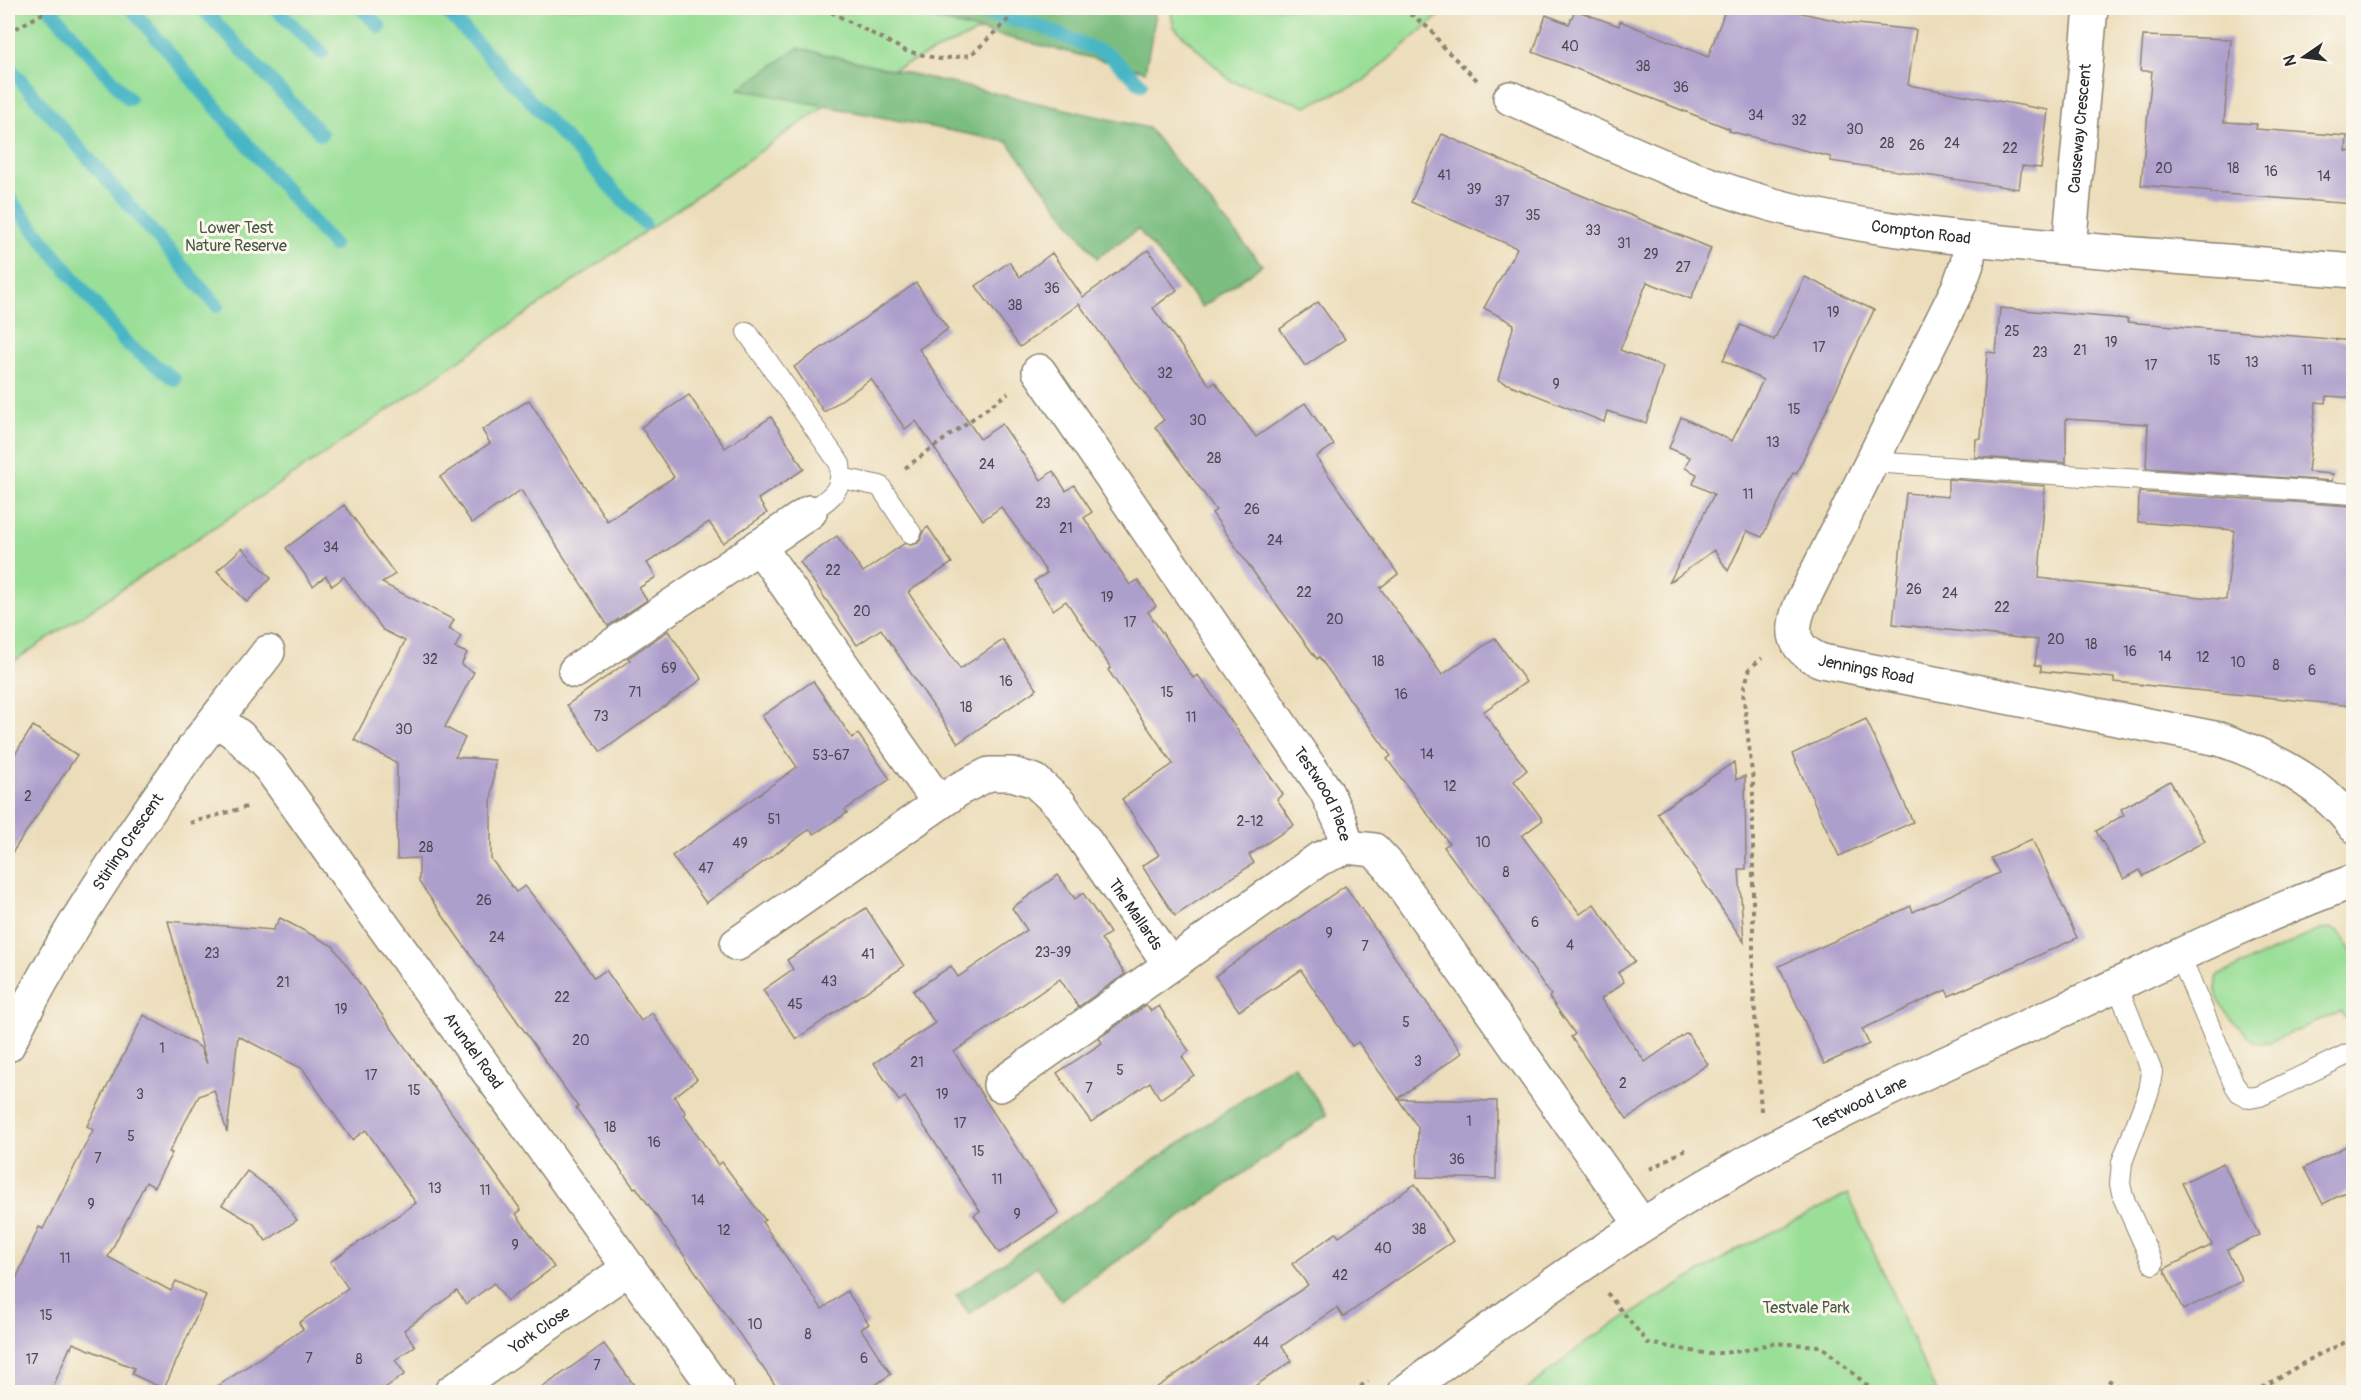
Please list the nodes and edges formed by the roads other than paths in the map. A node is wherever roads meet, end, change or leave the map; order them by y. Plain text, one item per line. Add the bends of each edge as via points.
1 (2091, 8) edge
2 (1510, 98) road end
3 (1971, 239) junction
4 (2069, 248) junction
5 (2354, 271) edge
6 (747, 332) dead end
7 (1040, 371) road end
8 (1871, 462) junction
9 (841, 478) junction
10 (2354, 494) edge
11 (810, 512) joint
12 (911, 532) dead end
13 (759, 546) junction
14 (268, 652) dead end
15 (575, 671) dead end
16 (217, 720) junction
17 (939, 803) junction
18 (2354, 826) edge
19 (1347, 847) junction
20 (2354, 881) edge
21 (737, 944) dead end
22 (2180, 956) junction
23 (1170, 965) junction
24 (2117, 985) junction
25 (8, 1045) edge
26 (2348, 1054) dead end
27 (1000, 1085) dead end
28 (1641, 1224) junction
29 (2153, 1264) dead end
30 (629, 1268) junction
31 (451, 1392) edge
32 (718, 1392) edge
33 (1405, 1392) edge

1 - 4 street, Causeway Crescent
2 - 3 street, Compton Road via 1672,169 1769,204 1868,226
3 - 4 street, Compton Road
3 - 8 street via 1959,286
4 - 5 street, Compton Road
6 - 9 lane via 834,453
7 - 19 street, Testwood Place via 1326,791
8 - 10 lane
8 - 18 street, Jennings Road via 1800,606 1794,629 1799,648 1808,656 2219,739 2254,751 2285,768 2339,808
9 - 11 lane via 832,496
9 - 12 lane via 880,486
11 - 13 street
13 - 15 street
13 - 17 street
14 - 16 street, Stirling Crescent
16 - 25 street, Stirling Crescent via 186,758 100,885
16 - 30 street, Arundel Road via 270,768
17 - 21 street, The Mallards
17 - 23 street, The Mallards via 989,774 1012,774 1035,781 1060,804
19 - 23 street, The Mallards via 1319,859
19 - 28 street, Testwood Place via 1374,850 1389,866
20 - 22 street, Testwood Lane
22 - 24 street, Testwood Lane
22 - 26 lane via 2240,1093 2250,1098 2260,1096
23 - 27 street
24 - 28 street, Testwood Lane via 1930,1070 1770,1149
24 - 29 lane via 2152,1072 2149,1091 2122,1162 2120,1184
28 - 33 street, Testwood Lane
30 - 31 street, York Close
30 - 32 street, Arundel Road

